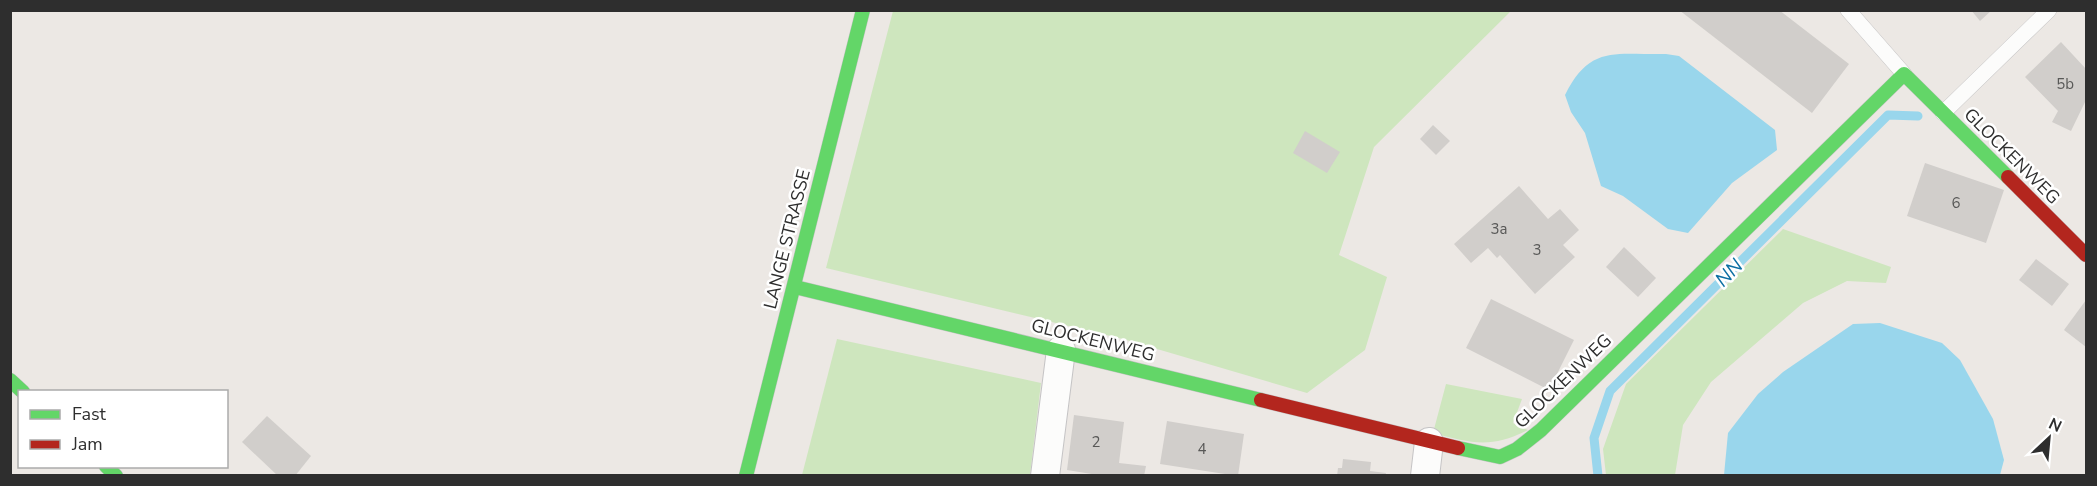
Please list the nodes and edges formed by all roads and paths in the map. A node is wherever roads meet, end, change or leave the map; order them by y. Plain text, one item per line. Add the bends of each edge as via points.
1 (862, 10) edge
2 (1848, 10) edge
3 (2049, 10) edge
4 (1904, 74) junction
5 (1943, 113) junction
6 (2086, 255) edge
7 (795, 286) junction
8 (1060, 350) junction
9 (1429, 442) junction
10 (746, 476) edge
11 (1045, 476) edge
12 (1425, 476) edge

1 - 7 street, LANGE STRASSE
2 - 4 lane
3 - 5 lane
4 - 5 street, GLOCKENWEG
4 - 9 street, GLOCKENWEG via 1541,430 1517,449 1500,457
5 - 6 street, GLOCKENWEG
7 - 8 street, GLOCKENWEG
7 - 10 street, LANGE STRASSE
8 - 9 street, GLOCKENWEG
8 - 11 street
9 - 12 street

